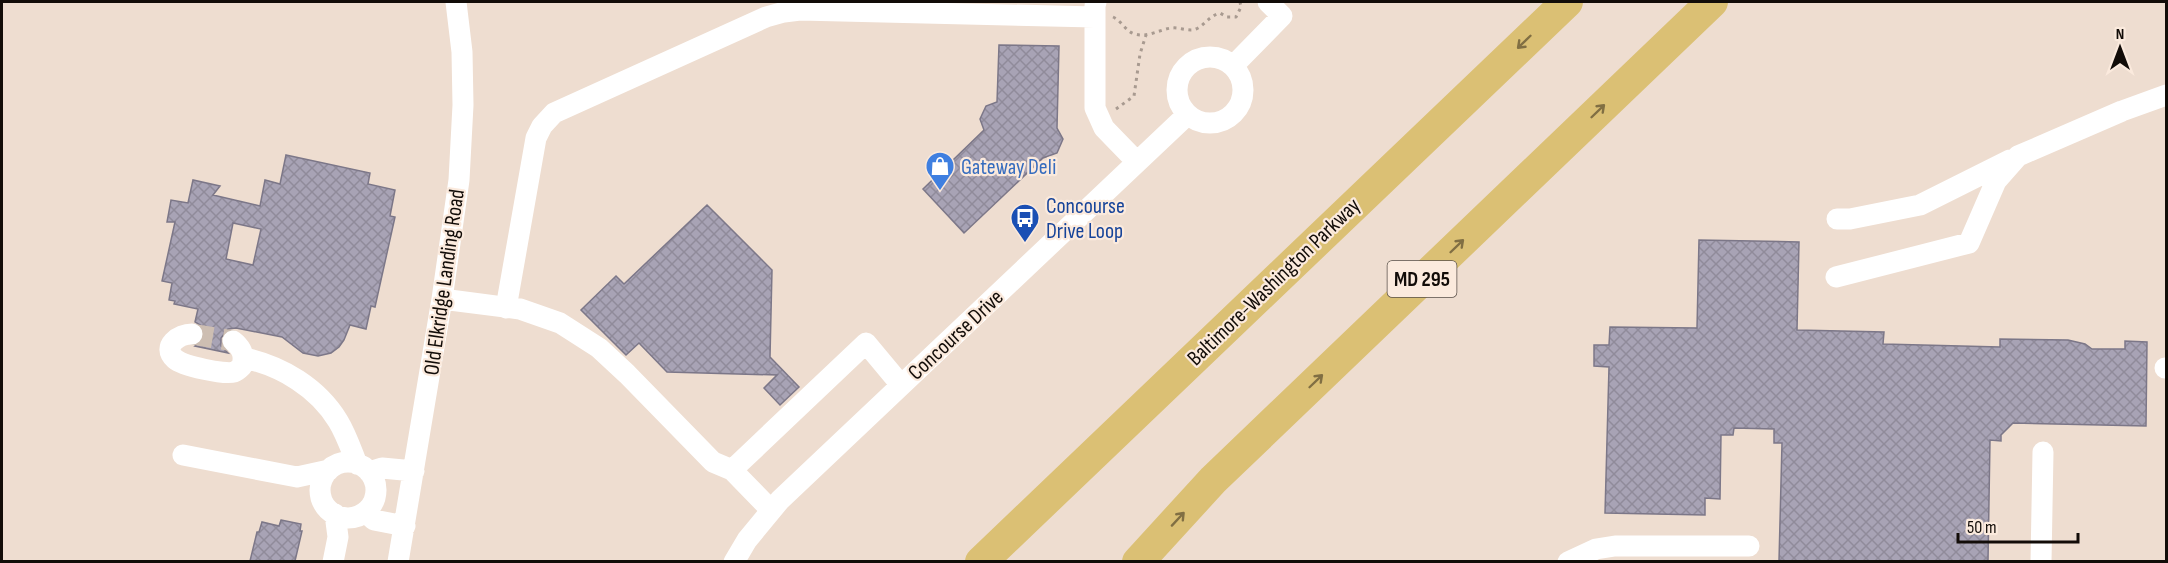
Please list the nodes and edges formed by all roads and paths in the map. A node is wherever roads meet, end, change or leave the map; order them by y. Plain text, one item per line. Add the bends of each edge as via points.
1 (456, 2) edge
2 (1240, 2) edge
3 (1268, 2) edge
4 (1567, 2) edge
5 (1712, 2) edge
6 (1063, 9) edge
7 (1099, 12) edge
8 (1146, 35) junction
9 (1233, 66) junction
10 (2166, 94) edge
11 (1115, 109) dead end
12 (1187, 115) junction
13 (2018, 156) junction
14 (1137, 162) junction
15 (1396, 164) junction
16 (1837, 219) dead end
17 (1836, 277) dead end
18 (442, 299) junction
19 (506, 308) junction
20 (192, 333) dead end
21 (1164, 384) junction
22 (901, 385) junction
23 (344, 433) junction
24 (2043, 452) dead end
25 (183, 455) dead end
26 (332, 468) junction
27 (363, 468) junction
28 (732, 470) junction
29 (414, 471) junction
30 (297, 477) junction
31 (343, 510) junction
32 (771, 510) junction
33 (405, 526) junction
34 (1749, 546) dead end
35 (333, 561) edge
36 (398, 561) edge
37 (734, 561) edge
38 (961, 561) edge
39 (981, 561) edge
40 (1002, 561) edge
41 (1138, 561) edge
42 (1568, 561) edge
43 (2041, 561) edge

1 - 18 street, Old Elkridge Landing Road via 462,52 462,128 456,208
2 - 8 path via 1236,17 1220,13 1197,29 1172,28
3 - 9 street via 1282,16
4 -> 15 highway, Baltimore-Washington Parkway
41 -> 5 highway, MD 295 via 1237,457
6 - 7 street
6 - 19 street via 784,12 554,113 536,138
7 - 8 path via 1115,18 1129,32
7 - 14 street via 1095,108 1104,128
8 - 11 path via 1134,96
9 - 12 street via 1243,86 1242,101 1234,114 1222,122 1207,124
9 - 12 street via 1205,57 1186,67 1178,80 1176,95
10 - 13 street
12 - 14 street, Concourse Drive
13 - 16 street via 1920,205
13 - 17 street via 1996,182 1969,243
14 - 22 street, Concourse Drive
15 - 21 highway, Baltimore-Washington Parkway
15 - 40 highway via 1346,230
18 - 19 street
18 - 29 street, Old Elkridge Landing Road
19 - 28 street via 560,323 599,348 713,462
20 - 23 street via 178,336 171,344 174,359 182,364 234,372 242,366 239,349 320,396
21 - 38 highway via 1081,446
21 - 39 highway, Baltimore-Washington Parkway
22 - 28 street via 866,343
22 - 32 street, Concourse Drive
23 - 26 street
23 - 27 street
24 - 43 street
25 - 30 street
26 - 27 street via 350,462
26 - 30 street
26 - 31 street via 321,483
27 - 29 street
27 - 31 street via 374,478 374,500
28 - 32 street
29 - 33 street, Old Elkridge Landing Road
30 - 31 street
31 - 33 street
31 - 35 street
32 - 37 street, Concourse Drive
33 - 36 street, Old Elkridge Landing Road
34 - 42 street via 1615,546

